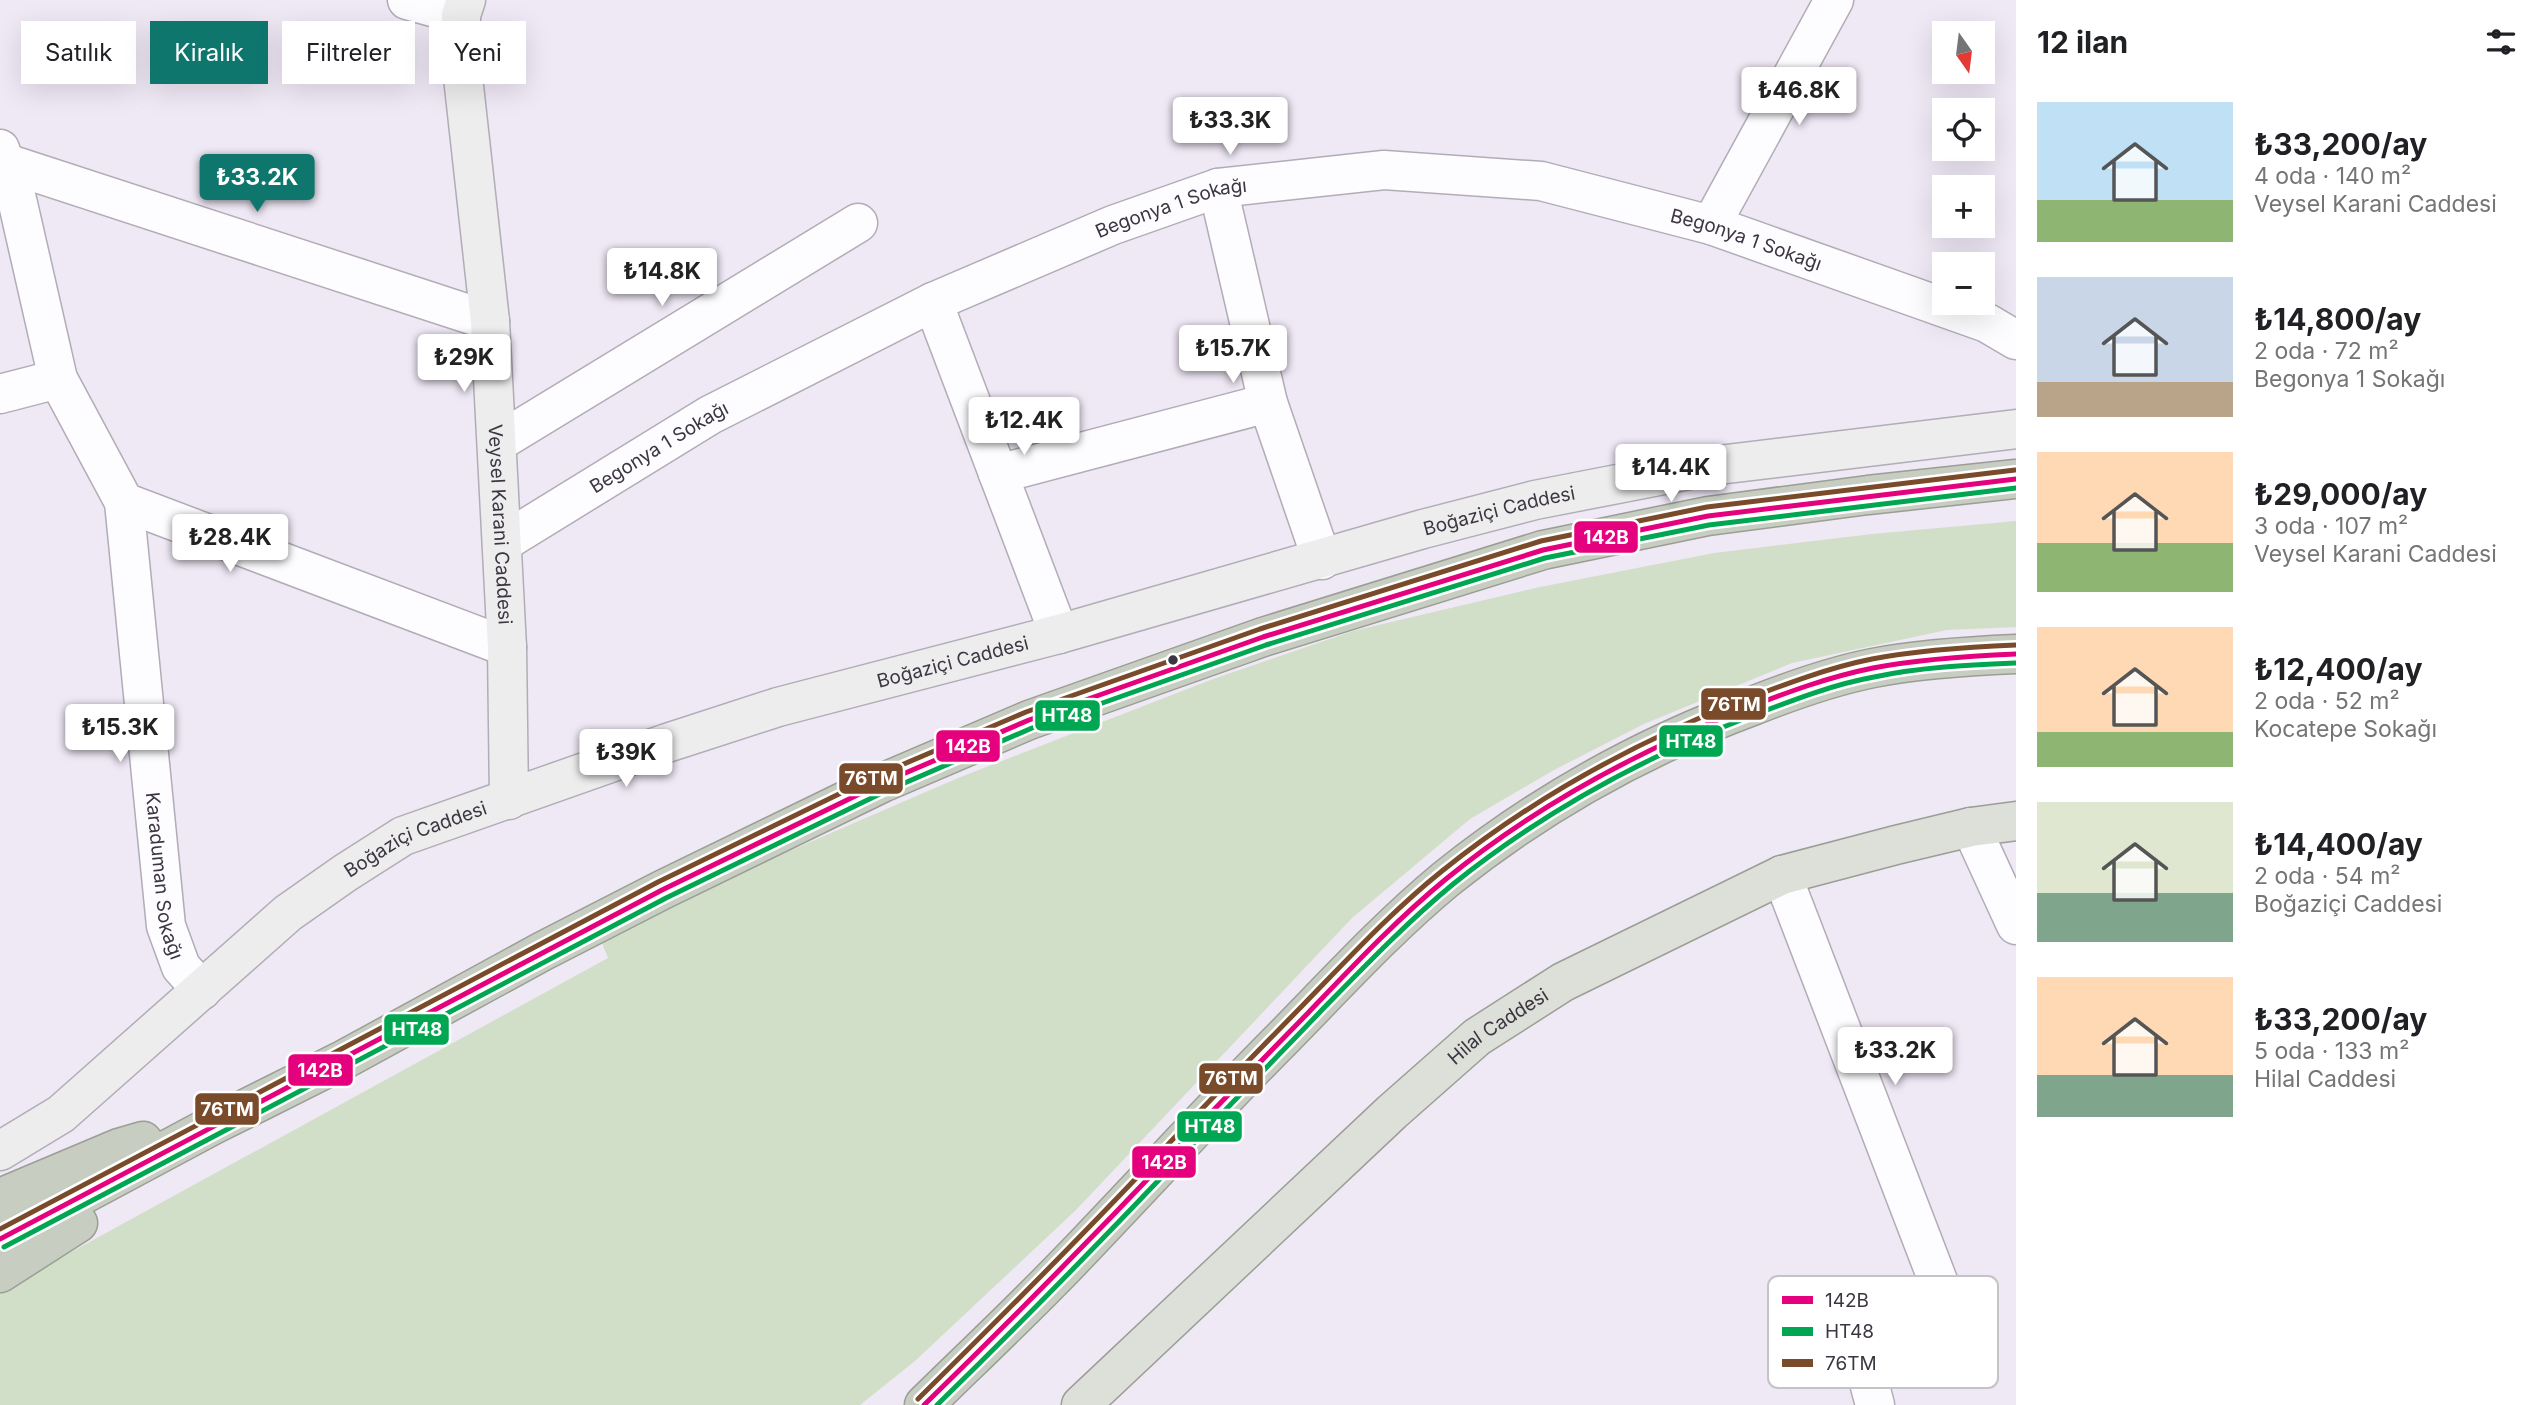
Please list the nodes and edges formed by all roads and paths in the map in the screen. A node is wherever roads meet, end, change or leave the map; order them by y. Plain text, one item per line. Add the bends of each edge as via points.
1 (407, 0) edge
2 (1834, 0) edge
3 (464, 7) edge
4 (3, 156) edge
5 (1218, 188) junction
6 (858, 223) dead end
7 (1712, 225) junction
8 (933, 302) junction
9 (491, 321) junction
10 (2016, 340) edge
11 (58, 379) junction
12 (0, 394) edge
13 (1268, 402) junction
14 (2016, 429) edge
15 (496, 443) junction
16 (999, 474) junction
17 (2016, 479) edge
18 (124, 502) junction
19 (502, 543) junction
20 (1322, 560) junction
21 (1059, 634) junction
22 (507, 647) junction
23 (2016, 654) edge
24 (509, 800) junction
25 (2016, 821) edge
26 (1971, 827) junction
27 (1782, 875) junction
28 (2016, 925) edge
29 (202, 990) junction
30 (213, 1125) junction
31 (0, 1151) edge
32 (0, 1198) edge
33 (0, 1238) edge
34 (0, 1273) edge
35 (1936, 1276) edge
36 (1870, 1388) edge
37 (924, 1405) edge
38 (1081, 1405) edge
39 (1875, 1405) edge

1 - 3 street
2 - 7 street
3 - 9 main road, Veysel Karani Caddesi via 461,59
4 - 9 street
4 - 11 street
5 - 7 street, Begonya 1 Sokağı via 1384,170 1528,180
5 - 8 street, Begonya 1 Sokağı via 1113,225
5 - 13 street
6 - 15 street
7 - 10 street, Begonya 1 Sokağı via 1987,323
8 - 16 street
8 - 19 street, Begonya 1 Sokağı via 709,415
9 - 15 main road, Veysel Karani Caddesi
11 - 12 street
11 - 18 street
13 - 16 street
13 - 20 street
14 - 20 main road, Boğaziçi Caddesi via 1696,469 1535,500
15 - 19 main road, Veysel Karani Caddesi
16 - 21 street
17 - 30 highway via 1708,516 1543,550 1146,678 1029,720 870,789 543,951
18 - 22 street
18 - 29 street, Karaduman Sokağı via 166,926 181,967
19 - 22 main road, Veysel Karani Caddesi
20 - 21 main road, Boğaziçi Caddesi
21 - 24 main road, Boğaziçi Caddesi via 778,707
22 - 24 main road, Veysel Karani Caddesi
23 - 37 highway via 1873,668 1795,690 1652,748 1576,789 1511,833 1446,879 1405,916
24 - 29 main road, Boğaziçi Caddesi via 403,836 356,865 288,913
25 - 26 main road, Hilal Caddesi
26 - 27 main road, Hilal Caddesi
26 - 28 street
27 - 35 street
27 - 38 main road, Hilal Caddesi via 1563,982 1477,1037
29 - 31 main road, Boğaziçi Caddesi via 61,1114
30 - 32 highway via 118,1148
30 - 33 highway
30 - 34 highway
36 - 39 street

